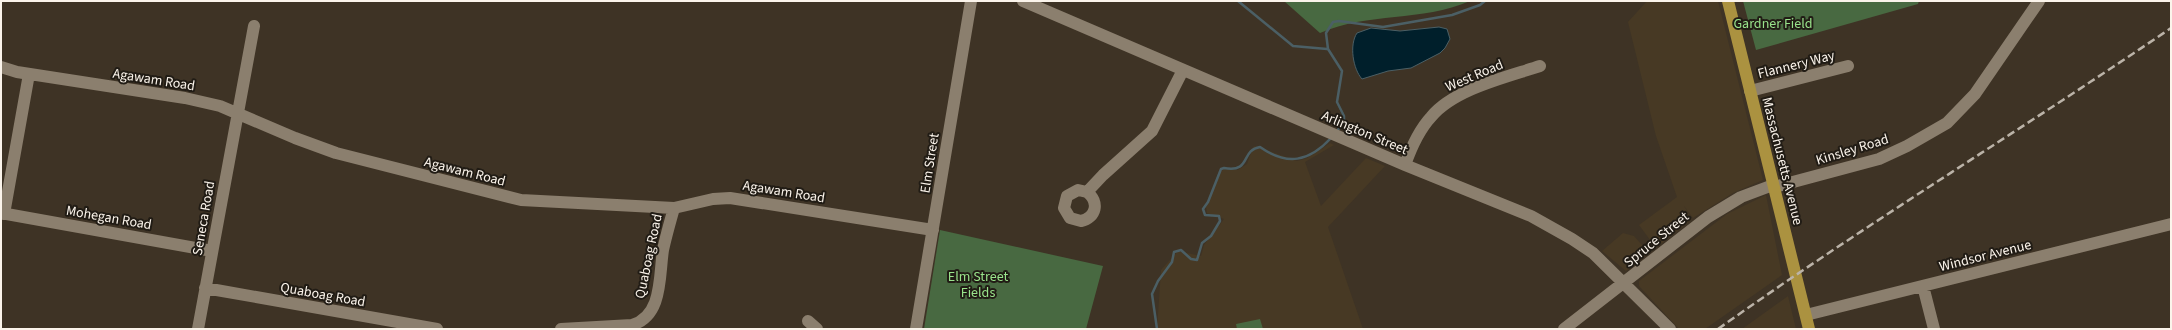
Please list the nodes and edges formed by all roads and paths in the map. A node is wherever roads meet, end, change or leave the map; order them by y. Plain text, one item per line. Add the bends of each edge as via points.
1 (970, 1) edge
2 (1023, 1) edge
3 (1728, 1) edge
4 (2039, 1) edge
5 (254, 26) dead end
6 (1540, 66) dead end
7 (1848, 66) dead end
8 (1, 67) edge
9 (1183, 70) junction
10 (29, 74) junction
11 (1750, 91) junction
12 (237, 112) junction
13 (1405, 165) junction
14 (1774, 186) junction
15 (1087, 192) dead end
16 (674, 208) junction
17 (2, 214) edge
18 (2171, 224) edge
19 (933, 230) junction
20 (212, 251) junction
21 (1625, 283) junction
22 (1924, 286) junction
23 (205, 288) junction
24 (1806, 315) junction
25 (198, 329) edge
26 (437, 329) edge
27 (561, 329) edge
28 (916, 329) edge
29 (1564, 329) edge
30 (1670, 329) edge
31 (1809, 329) edge
32 (1934, 329) edge

1 - 19 street, Elm Street
2 - 9 street, Arlington Street
3 - 11 main road, Massachusetts Avenue
4 - 14 street, Kinsley Road via 1975,94 1947,123 1914,143 1879,159
5 - 12 street, Seneca Road
6 - 13 street, West Road via 1469,91 1449,101 1431,116 1421,130
7 - 11 street, Flannery Way
8 - 10 street, Agawam Road
9 - 13 street, Arlington Street
9 - 15 street via 1152,131
10 - 12 street, Agawam Road via 185,98
10 - 17 street
11 - 14 main road, Massachusetts Avenue
12 - 16 street, Agawam Road via 336,153 508,198 535,202
12 - 20 street, Seneca Road
13 - 21 street, Arlington Street via 1550,226 1593,253
14 - 21 street, Spruce Street via 1741,198 1714,213
14 - 24 main road, Massachusetts Avenue
16 - 19 street, Agawam Road via 713,198 730,198
16 - 27 street, Quaboag Road via 663,250 658,295 647,316 632,325
17 - 20 street, Mohegan Road
18 - 22 street, Windsor Avenue
19 - 28 street, Elm Street
20 - 23 street, Seneca Road
21 - 29 street, Spruce Street
21 - 30 street, Arlington Street
22 - 24 street, Windsor Avenue
22 - 32 street
23 - 25 street, Seneca Road
23 - 26 street, Quaboag Road
24 - 31 main road, Massachusetts Avenue

